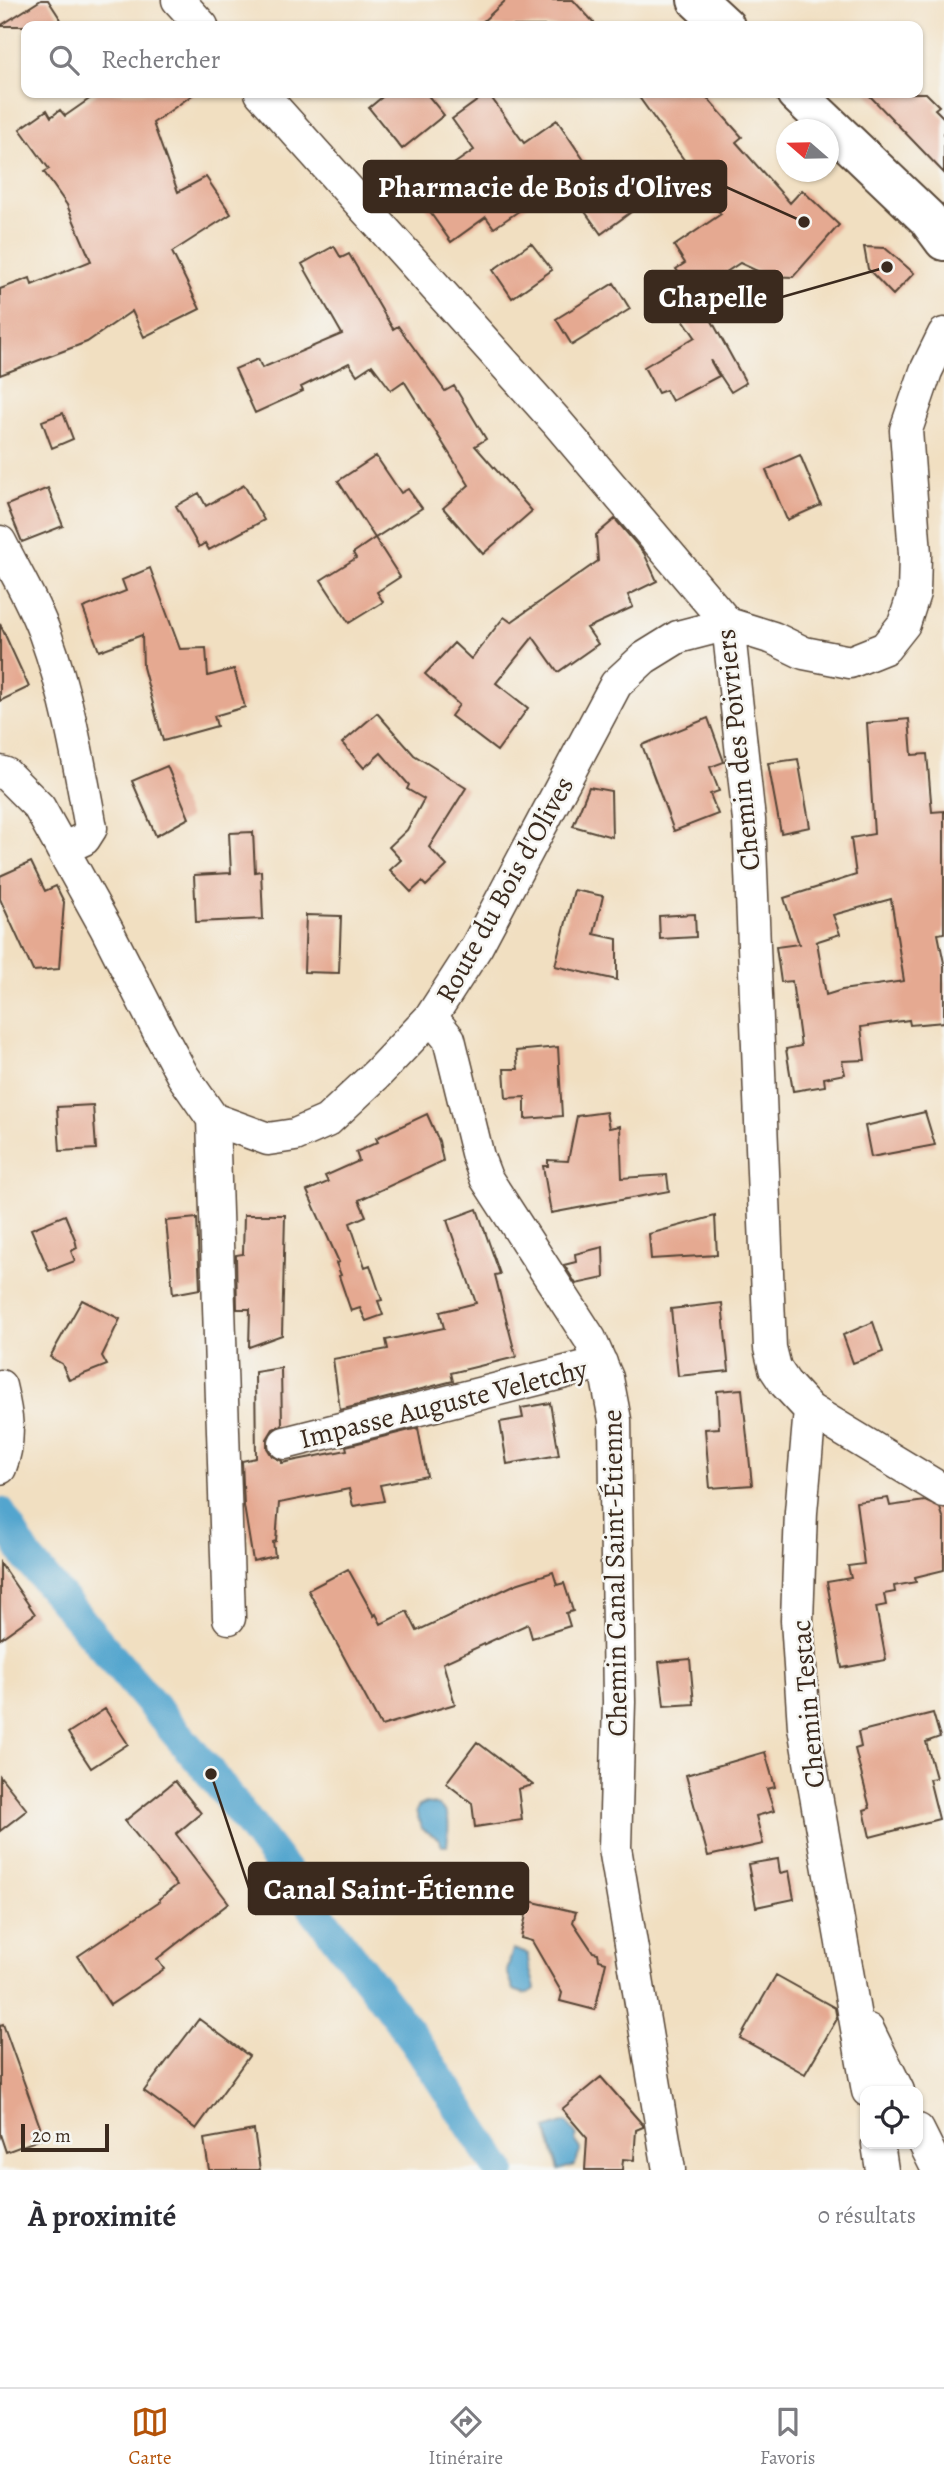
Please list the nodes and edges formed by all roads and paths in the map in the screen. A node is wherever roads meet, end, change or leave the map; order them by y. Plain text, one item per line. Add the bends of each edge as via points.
1 (178, 0) edge
2 (697, 0) edge
3 (197, 21) edge
4 (720, 21) edge
5 (265, 98) edge
6 (801, 98) edge
7 (944, 241) edge
8 (944, 334) edge
9 (944, 378) edge
10 (915, 404) junction
11 (0, 542) edge
12 (728, 624) junction
13 (0, 772) edge
14 (62, 849) junction
15 (431, 1017) junction
16 (213, 1119) junction
17 (601, 1363) junction
18 (0, 1386) edge
19 (810, 1410) junction
20 (285, 1443) dead end
21 (0, 1468) edge
22 (944, 1491) edge
23 (229, 1618) dead end
24 (851, 1996) junction
25 (867, 2086) edge
26 (896, 2086) edge
27 (923, 2140) edge
28 (879, 2149) edge
29 (669, 2170) edge
30 (883, 2170) edge
31 (938, 2170) edge

1 - 3 street
2 - 4 main road
5 - 12 street, Chemin des Poivriers via 565,431
6 - 7 main road via 927,218
8 - 10 street
9 - 10 street
10 - 12 street via 906,430 914,593 904,624 885,648 850,662 804,653
11 - 14 street via 45,632 78,758 91,828 84,839
12 - 15 street, Route du Bois d'Olives via 678,637 644,658 617,684 477,946
12 - 19 street, Chemin des Poivriers via 749,820 770,1348 785,1384
13 - 14 street via 39,807
14 - 16 street via 165,1043
15 - 16 street, Route du Bois d'Olives via 327,1121 295,1135 268,1139
15 - 17 street, Chemin Canal Saint-Étienne via 449,1038 486,1178
16 - 23 street
17 - 20 street, Impasse Auguste Veletchy
17 - 29 street, Chemin Canal Saint-Étienne via 615,1420 615,1848
18 - 21 street via 7,1450
19 - 22 street, Chemin des Poivriers
19 - 24 street, Chemin Testac via 797,1620 804,1727
24 - 25 street, Chemin Testac
24 - 26 street, Chemin Testac
27 - 31 street
28 - 30 street

